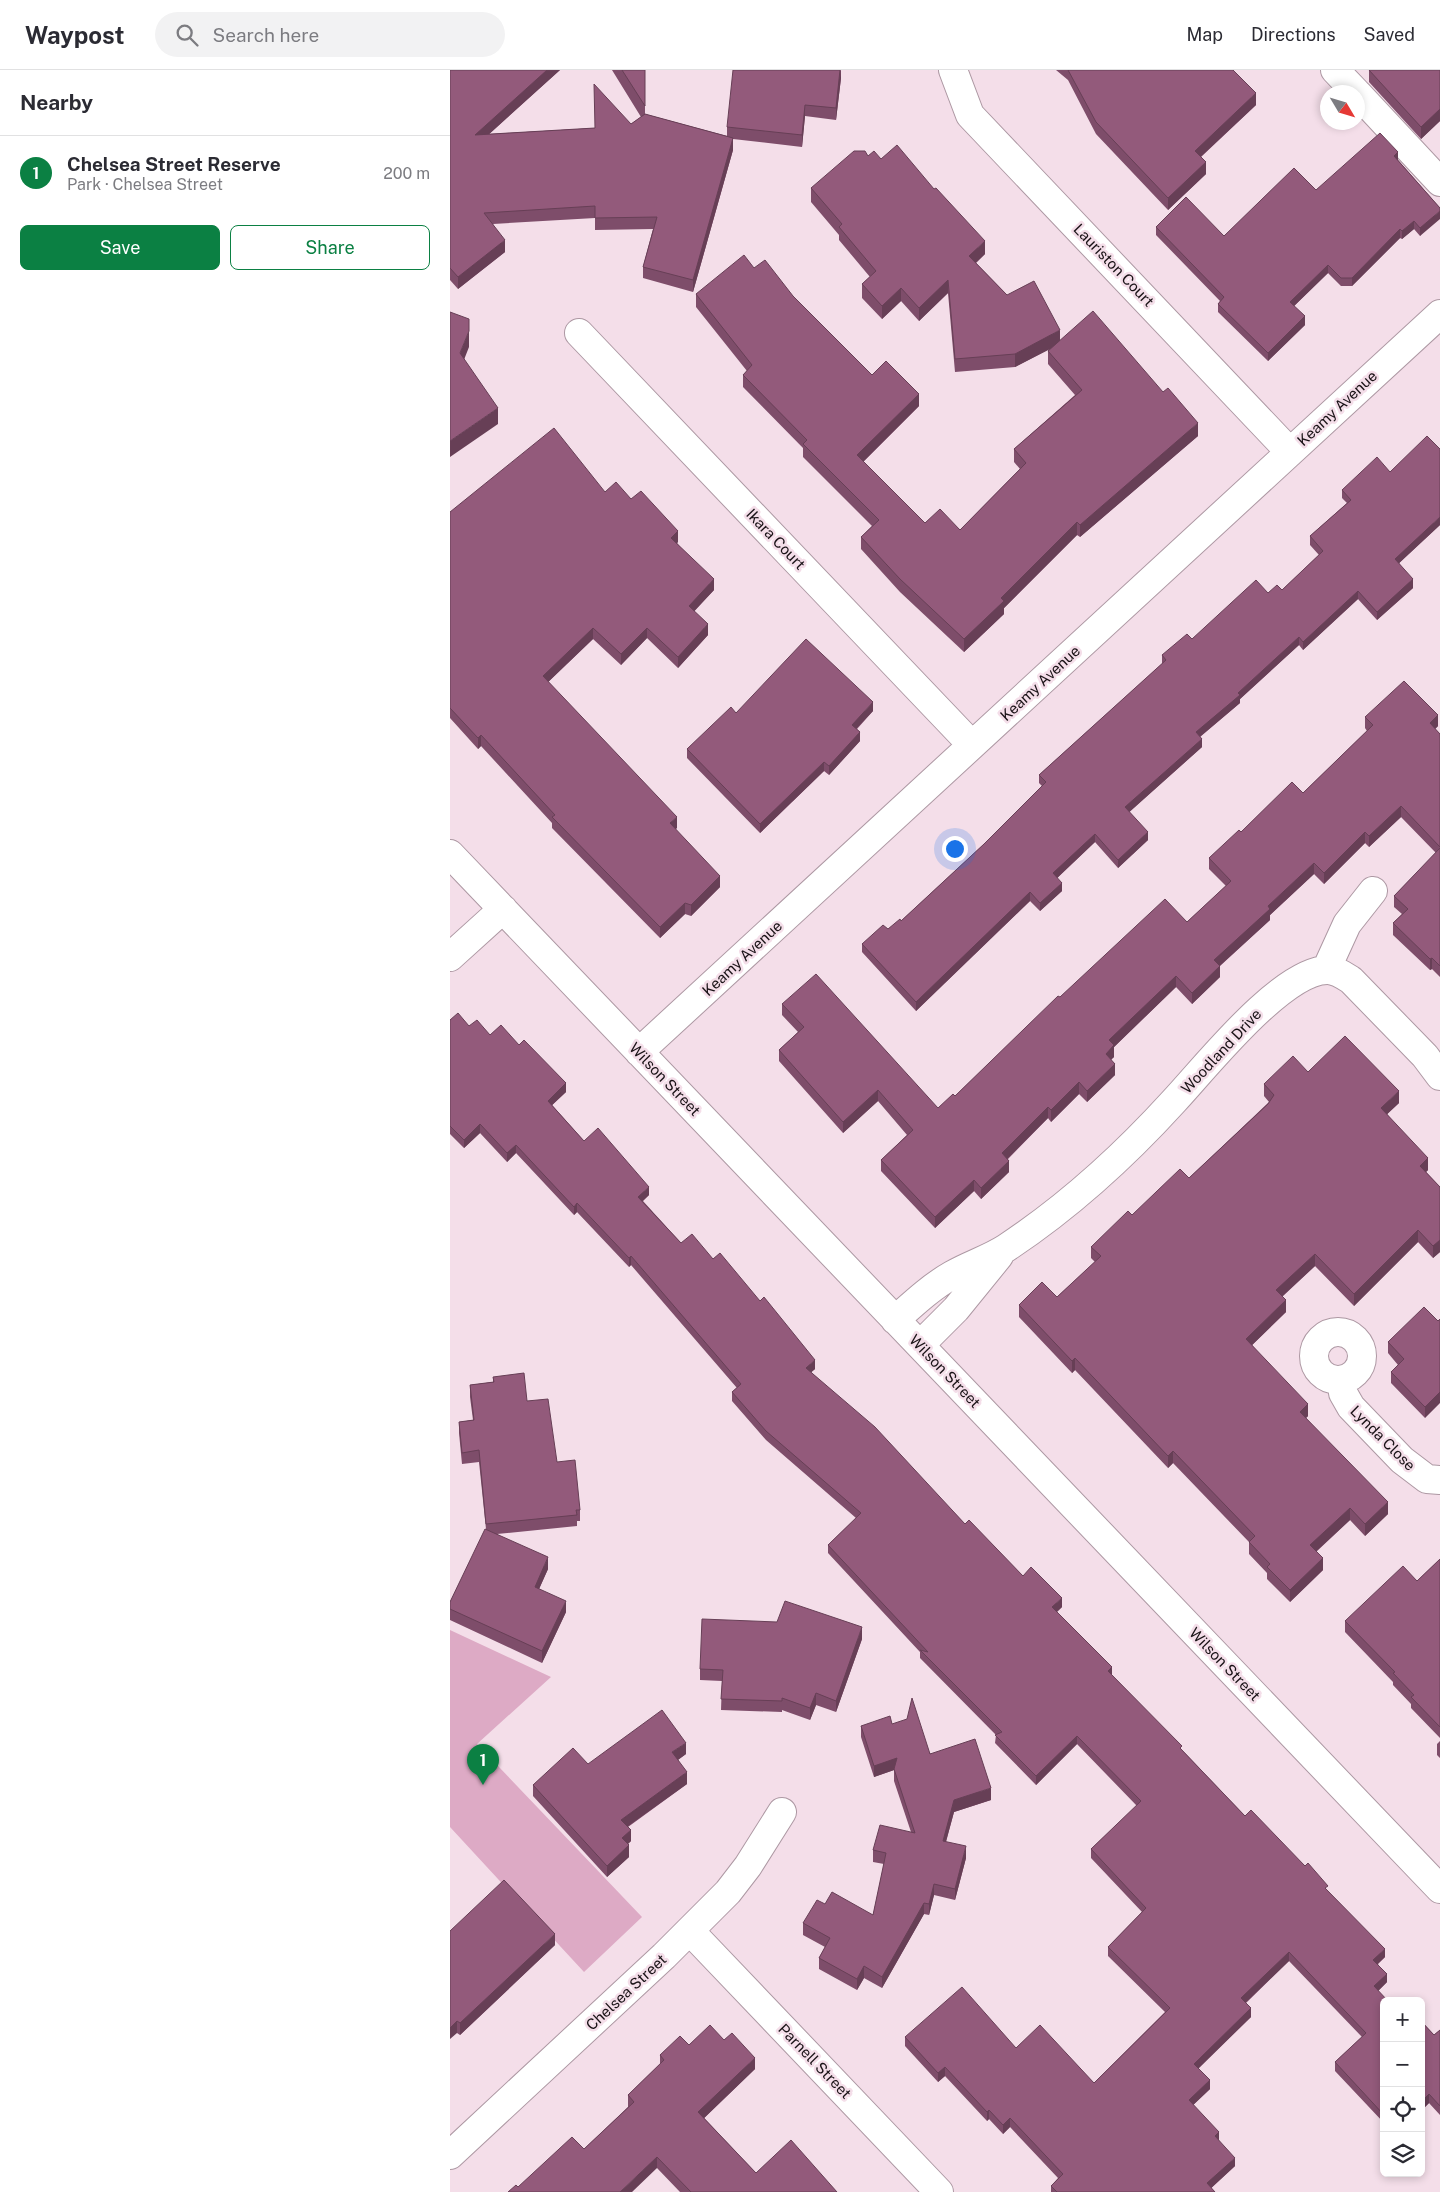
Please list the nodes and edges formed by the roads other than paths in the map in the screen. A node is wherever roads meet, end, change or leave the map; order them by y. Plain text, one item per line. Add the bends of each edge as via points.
1 (952, 70) edge
2 (1335, 70) edge
3 (1349, 85) edge
4 (1365, 102) edge
5 (1440, 182) edge
6 (1440, 314) edge
7 (579, 333) dead end
8 (1290, 452) junction
9 (972, 745) junction
10 (450, 854) edge
11 (1373, 891) dead end
12 (503, 909) junction
13 (450, 957) edge
14 (1326, 970) junction
15 (640, 1052) junction
16 (1440, 1076) edge
17 (1005, 1249) junction
18 (895, 1320) junction
19 (920, 1346) junction
20 (1342, 1380) dead end
21 (1440, 1480) edge
22 (782, 1812) dead end
23 (1437, 1878) edge
24 (690, 1931) junction
25 (450, 2155) edge
26 (939, 2192) edge

1 - 8 street, Lauriston Court via 970,115
2 - 3 street
4 - 5 street
6 - 8 street, Keamy Avenue
7 - 9 street, Ikara Court
8 - 9 street, Keamy Avenue
9 - 15 street, Keamy Avenue
10 - 12 street, Wilson Street
11 - 14 street via 1347,924
12 - 13 street
12 - 15 street, Wilson Street
14 - 16 street via 1337,971 1351,980 1425,1056
14 - 17 street, Woodland Drive via 1280,991 1249,1019 1141,1137 1096,1180
15 - 18 street, Wilson Street
17 - 18 street, Woodland Drive via 953,1274
17 - 19 street, Woodland Drive via 956,1309
18 - 19 street, Wilson Street
19 - 23 street, Wilson Street
20 - 21 street, Lynda Close via 1343,1393 1350,1407 1402,1460 1427,1479
22 - 24 street, Chelsea Street via 744,1873
24 - 25 street, Chelsea Street
24 - 26 street, Parnell Street

